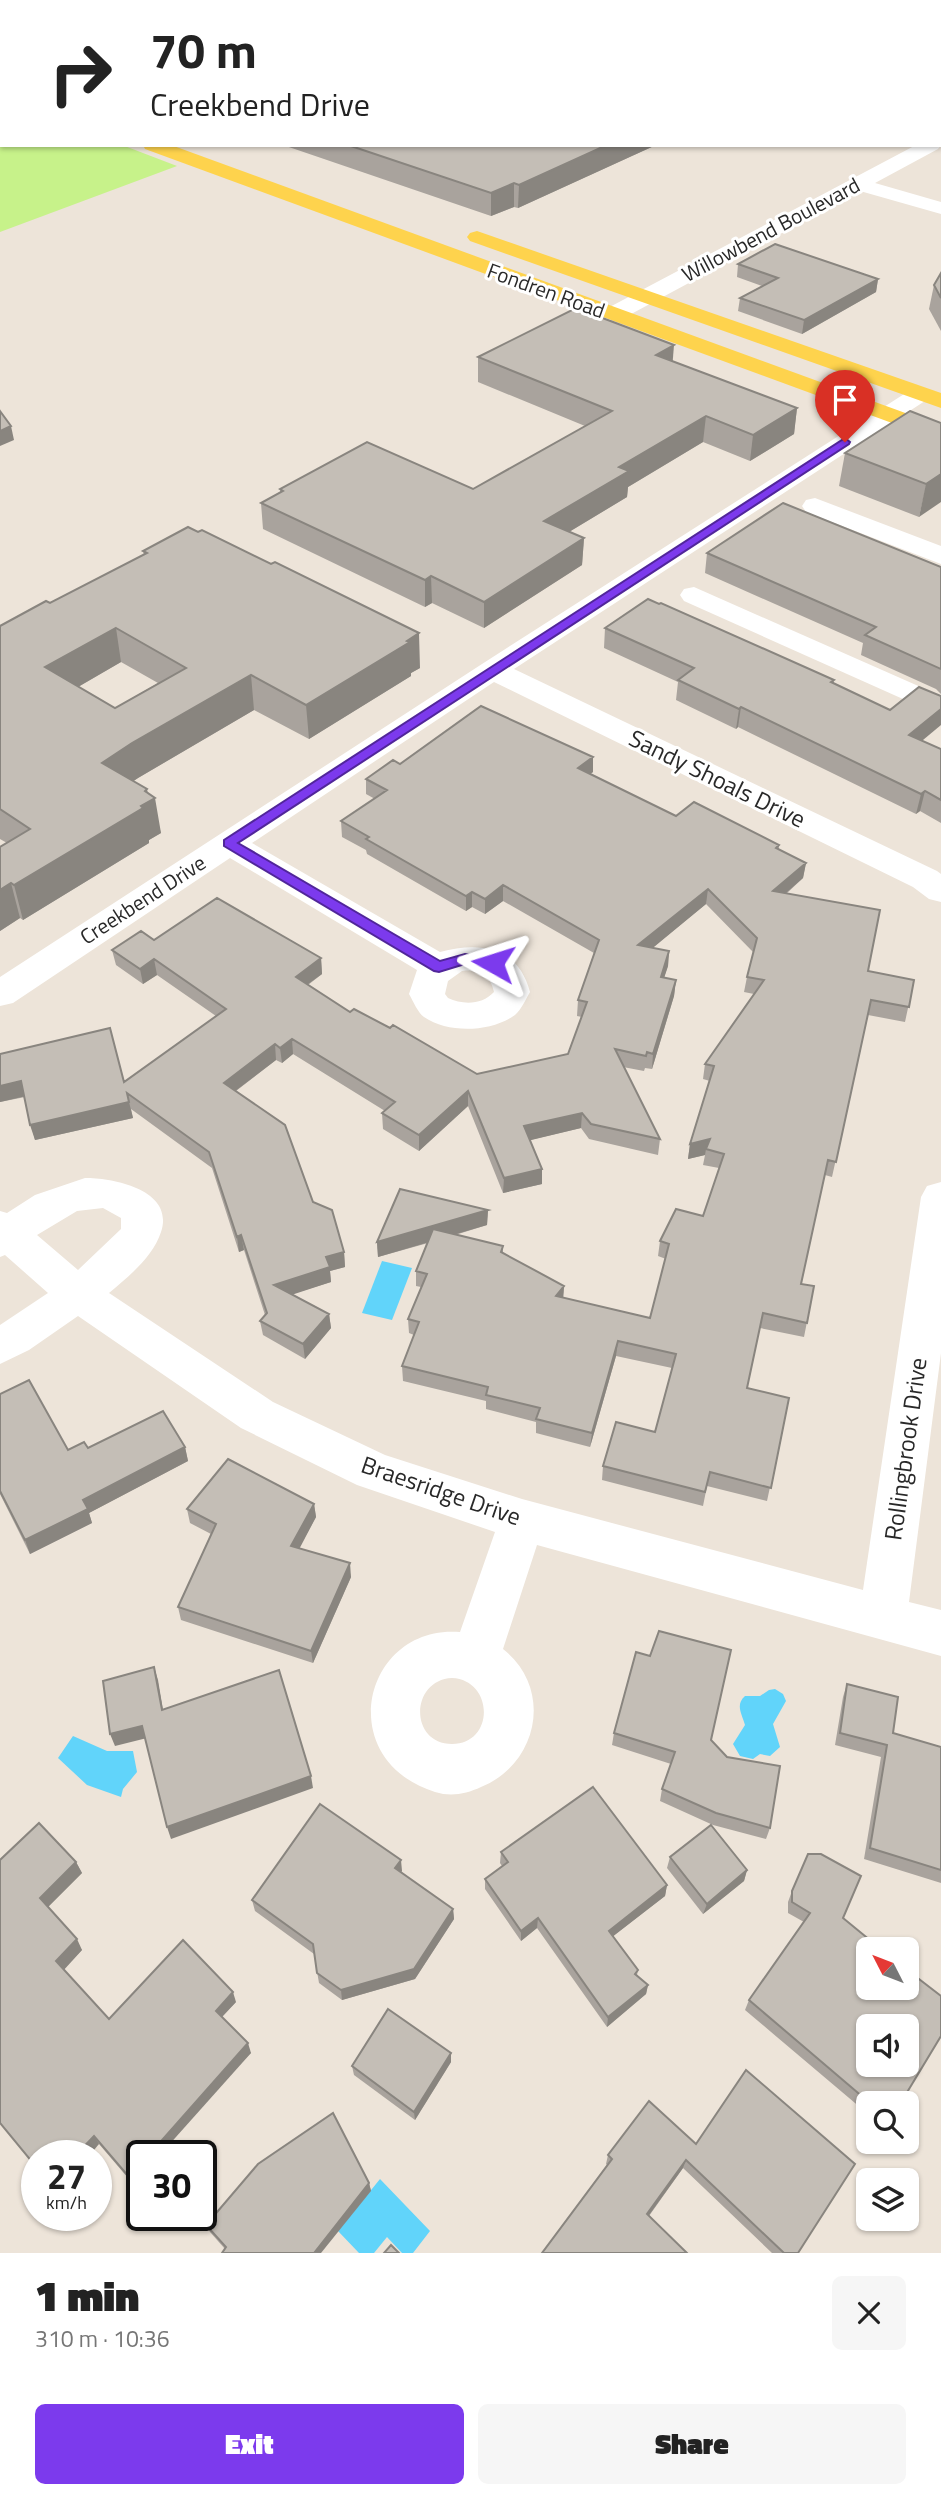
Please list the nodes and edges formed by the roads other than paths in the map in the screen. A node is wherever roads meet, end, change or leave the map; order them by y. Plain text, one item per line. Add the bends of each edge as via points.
1 (157, 147) edge
2 (927, 147) edge
3 (857, 184) junction
4 (321, 190) dead end
5 (298, 199) junction
6 (941, 208) edge
7 (464, 232) dead end
8 (646, 297) junction
9 (612, 315) junction
10 (930, 398) edge
11 (887, 414) junction
12 (941, 434) edge
13 (816, 506) dead end
14 (941, 556) edge
15 (694, 595) dead end
16 (492, 670) junction
17 (941, 707) edge
18 (229, 843) junction
19 (941, 891) edge
20 (439, 967) dead end
21 (0, 994) edge
22 (941, 1197) edge
23 (3, 1234) edge
24 (76, 1293) junction
25 (0, 1346) edge
26 (522, 1520) junction
27 (883, 1617) junction
28 (941, 1633) edge
29 (475, 1660) dead end

1 - 5 main road, Fondren Road
2 - 3 street, Willowbend Boulevard
3 - 6 street
3 - 8 street, Willowbend Boulevard
4 - 5 main road
5 - 9 main road, Fondren Road
7 - 8 main road, Fondren Road
8 - 9 street, Willowbend Boulevard
8 - 10 main road, Fondren Road
9 - 11 main road, Fondren Road
10 - 11 street, Creekbend Drive
11 - 12 main road, Fondren Road
11 - 16 street, Creekbend Drive
13 - 14 street
15 - 17 street
16 - 18 street, Creekbend Drive
16 - 19 street, Sandy Shoals Drive via 925,879
18 - 20 street
18 - 21 street, Creekbend Drive
22 - 27 street, Rollingbrook Drive
23 - 24 street, Braesridge Drive
23 - 24 street via 71,1195 101,1191 126,1198 141,1210 142,1231 126,1253
24 - 25 street
24 - 26 street, Braesridge Drive via 257,1415 373,1471
26 - 27 street, Braesridge Drive
26 - 29 street
27 - 28 street, Braesridge Drive

